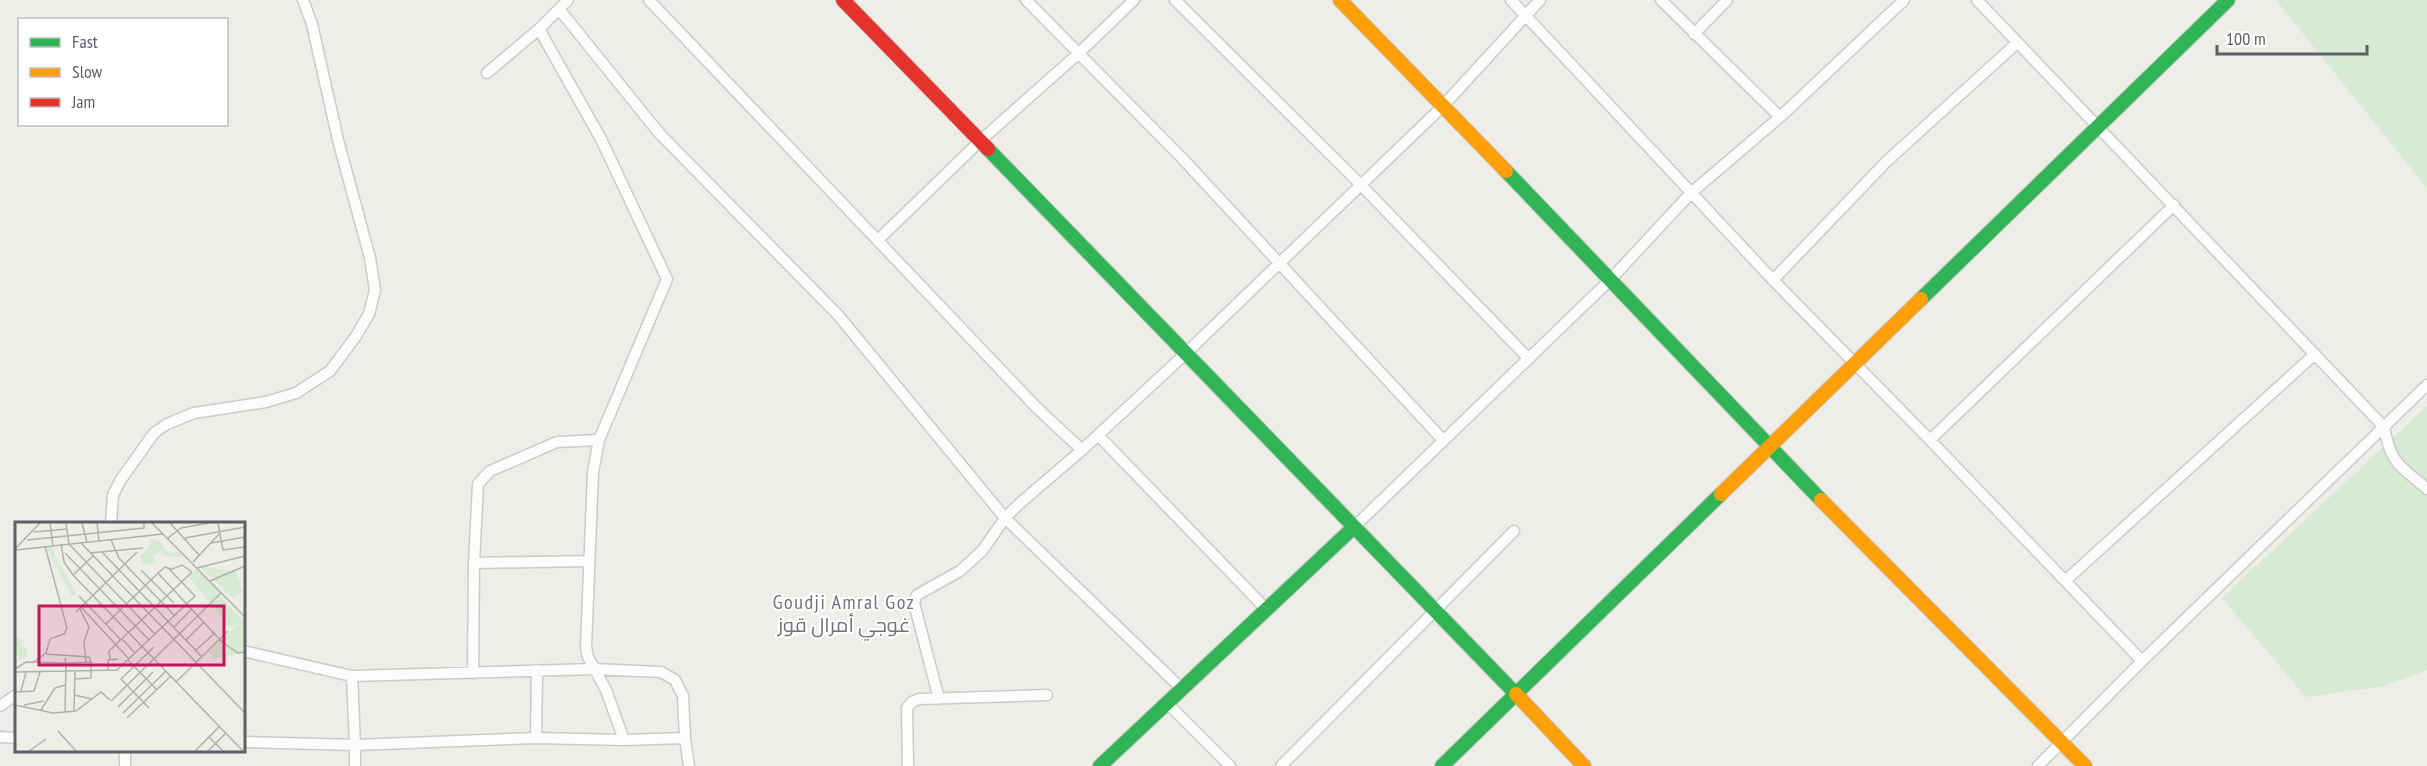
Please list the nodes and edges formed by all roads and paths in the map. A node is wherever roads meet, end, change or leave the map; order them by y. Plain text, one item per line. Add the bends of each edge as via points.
1 (303, 0) edge
2 (568, 0) edge
3 (649, 0) edge
4 (843, 0) edge
5 (1026, 0) edge
6 (1134, 0) edge
7 (1175, 0) edge
8 (1340, 0) edge
9 (1510, 0) edge
10 (1540, 0) edge
11 (1661, 0) edge
12 (1728, 0) edge
13 (1904, 0) edge
14 (1977, 0) edge
15 (2228, 0) edge
16 (559, 9) junction
17 (1525, 15) junction
18 (539, 29) junction
19 (1694, 34) junction
20 (2017, 43) junction
21 (1079, 53) junction
22 (487, 73) dead end
23 (1443, 106) junction
24 (1780, 117) junction
25 (2098, 127) junction
26 (980, 141) junction
27 (1359, 184) junction
28 (1691, 193) junction
29 (2174, 205) junction
30 (878, 240) junction
31 (1278, 263) junction
32 (1611, 279) junction
33 (1773, 280) junction
34 (1185, 354) junction
35 (2315, 354) junction
36 (1529, 359) junction
37 (1854, 364) junction
38 (2427, 385) edge
39 (2384, 427) junction
40 (1098, 435) junction
41 (1442, 439) junction
42 (599, 440) junction
43 (1930, 440) junction
44 (1769, 447) junction
45 (1082, 450) junction
46 (2427, 489) edge
47 (1005, 518) junction
48 (111, 522) edge
49 (1354, 527) junction
50 (1514, 531) dead end
51 (589, 561) junction
52 (474, 563) junction
53 (2065, 581) junction
54 (1266, 609) junction
55 (1436, 610) junction
56 (244, 651) edge
57 (2142, 661) junction
58 (594, 669) junction
59 (537, 670) junction
60 (473, 673) junction
61 (352, 676) junction
62 (1182, 689) junction
63 (1515, 693) junction
64 (1047, 695) dead end
65 (15, 696) edge
66 (939, 699) junction
67 (1167, 703) junction
68 (0, 706) edge
69 (536, 738) junction
70 (685, 738) junction
71 (624, 740) junction
72 (244, 742) edge
73 (2063, 743) junction
74 (355, 746) junction
75 (355, 766) edge
76 (689, 766) edge
77 (908, 766) edge
78 (1100, 766) edge
79 (1230, 766) edge
80 (1281, 766) edge
81 (1442, 766) edge
82 (1584, 766) edge
83 (2038, 766) edge
84 (2085, 766) edge

1 - 48 street via 370,258 375,290 369,314 330,371 296,393 266,402 195,413 154,433 113,495
2 - 16 street
3 - 30 street
4 - 26 street
5 - 21 street
6 - 21 street
7 - 27 street
8 - 23 street
9 - 17 street
10 - 17 street
11 - 19 street
12 - 19 street
13 - 24 street
14 - 20 street
15 - 25 street
16 - 18 street
16 - 47 street via 659,134 837,315
17 - 23 street
17 - 28 street
18 - 22 street
18 - 42 street via 601,139 667,279
19 - 24 street
20 - 25 street
20 - 33 street via 1887,161
21 - 26 street
21 - 31 street
23 - 27 street
23 - 32 street
24 - 28 street
25 - 29 street
25 - 37 street
26 - 30 street
26 - 34 street
27 - 31 street
27 - 36 street
28 - 32 street
28 - 33 street
29 - 35 street
29 - 43 street
30 - 45 street via 1036,407
31 - 34 street
31 - 41 street
32 - 36 street
32 - 44 street
33 - 37 street
34 - 40 street
34 - 49 street
35 - 39 street
35 - 53 street
36 - 41 street
37 - 43 street
37 - 44 street
38 - 39 street
39 - 46 street via 2392,458
39 - 57 street
40 - 45 street
40 - 54 street
41 - 49 street
42 - 51 street via 593,472
42 - 52 street via 557,442 482,477 478,484
43 - 53 street
44 - 63 street
44 - 73 street
45 - 47 street
47 - 62 street
47 - 66 street via 975,558 917,595 914,603
49 - 54 street
49 - 55 street
50 - 55 street
51 - 52 street
51 - 58 street via 586,647
52 - 60 street
53 - 57 street
54 - 62 street
55 - 63 street
55 - 80 street
56 - 61 street
57 - 73 street
58 - 59 street
58 - 70 street via 661,672 675,680 683,696
58 - 71 street
59 - 60 street
59 - 69 street
60 - 61 street
61 - 74 street
62 - 67 street
63 - 81 street
63 - 82 street
64 - 66 street
65 - 68 street
66 - 77 street via 919,699 907,708
67 - 78 street
67 - 79 street
69 - 71 street
69 - 74 street
70 - 71 street
70 - 76 street
72 - 74 street
73 - 83 street
73 - 84 street
74 - 75 street

